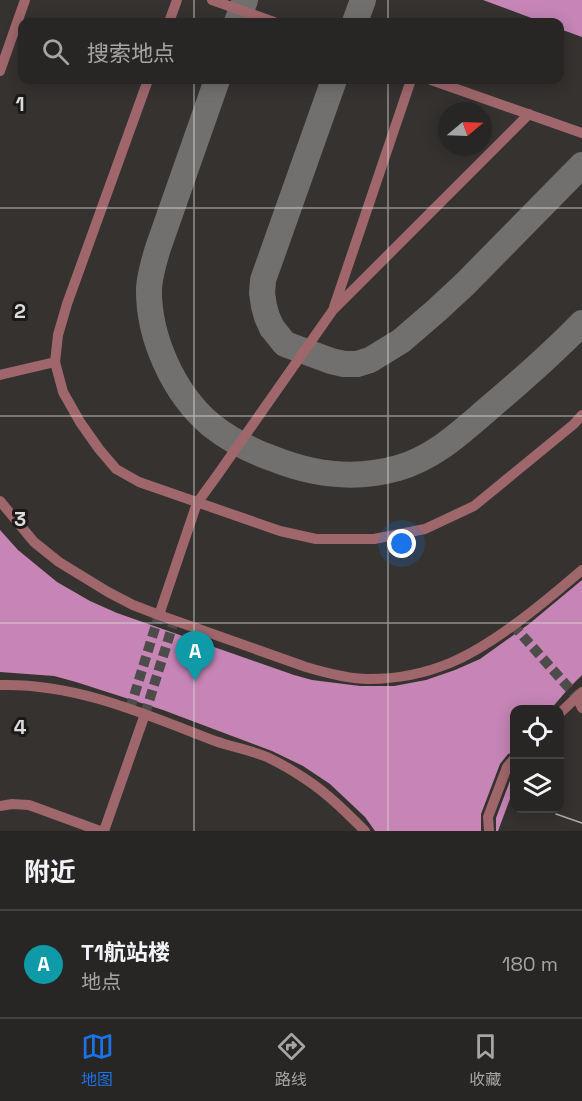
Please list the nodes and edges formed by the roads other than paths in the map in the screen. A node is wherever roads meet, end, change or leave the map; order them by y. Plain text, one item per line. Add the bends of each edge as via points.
1 (25, 0) edge
2 (177, 0) edge
3 (212, 0) edge
4 (19, 18) edge
5 (170, 18) edge
6 (263, 18) edge
7 (18, 20) edge
8 (0, 71) edge
9 (147, 84) edge
10 (410, 84) edge
11 (443, 84) edge
12 (529, 114) junction
13 (582, 133) edge
14 (333, 310) junction
15 (55, 362) junction
16 (0, 375) edge
17 (582, 415) edge
18 (0, 501) edge
19 (197, 503) junction
20 (582, 570) edge
21 (159, 615) junction
22 (0, 685) edge
23 (580, 697) edge
24 (582, 708) edge
25 (564, 710) edge
26 (145, 714) junction
27 (510, 764) edge
28 (0, 806) edge
29 (100, 831) edge
30 (104, 831) edge
31 (365, 831) edge
32 (489, 831) edge

1 - 4 lane
2 - 5 lane
3 - 6 lane
7 - 8 lane
9 - 15 lane via 67,304
10 - 14 lane
11 - 12 lane
12 - 13 lane
12 - 14 lane
14 - 19 lane
15 - 16 lane
15 - 19 lane via 63,392 80,422 116,469 139,482
17 - 19 lane via 474,506 426,529 374,539 316,539
18 - 21 lane via 34,542 59,562 108,592
19 - 21 lane
20 - 21 lane via 479,648 450,663 408,675 370,679 326,673
22 - 26 lane via 63,689
23 - 24 lane
23 - 25 lane
26 - 30 lane
26 - 31 lane via 267,758 307,779
27 - 32 lane via 488,817
28 - 29 lane via 30,805

